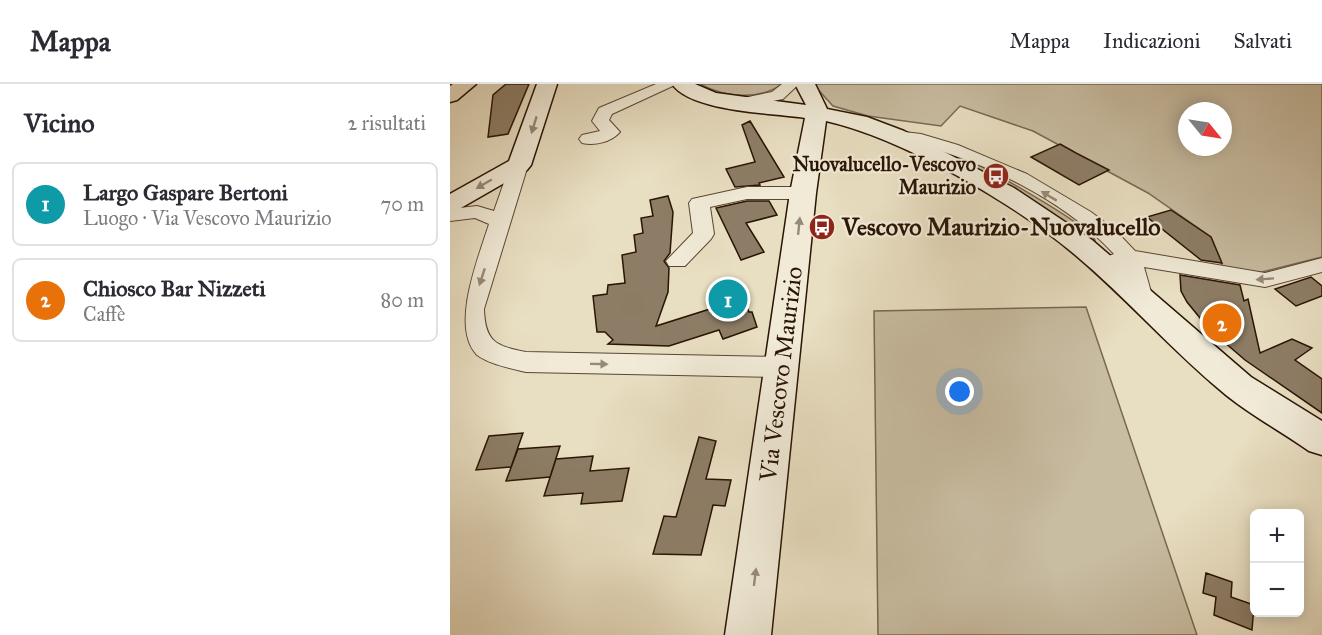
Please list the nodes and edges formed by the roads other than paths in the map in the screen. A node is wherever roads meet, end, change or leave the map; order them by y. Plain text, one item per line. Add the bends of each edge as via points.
1 (466, 84) edge
2 (547, 84) edge
3 (669, 84) edge
4 (682, 84) edge
5 (791, 84) edge
6 (806, 84) edge
7 (450, 96) edge
8 (739, 103) junction
9 (817, 113) junction
10 (896, 136) junction
11 (588, 139) dead end
12 (810, 146) junction
13 (936, 157) junction
14 (519, 165) junction
15 (802, 193) junction
16 (450, 204) edge
17 (450, 215) edge
18 (500, 221) junction
19 (677, 261) dead end
20 (1117, 261) junction
21 (1322, 265) edge
22 (782, 367) junction
23 (1322, 440) edge
24 (748, 635) edge

1 - 7 main road
2 -> 14 main road
3 - 11 street via 605,111 600,121 611,132
4 - 8 main road via 702,96
5 - 8 street via 777,96
6 - 9 main road
8 - 9 main road
9 - 10 main road via 859,122
9 - 12 main road, Via Vescovo Maurizio
10 - 13 main road
20 -> 10 street via 1110,237 1029,183 947,145
12 - 13 main road via 838,132 861,132
12 - 15 main road, Via Vescovo Maurizio
13 - 20 main road via 1005,193
14 -> 16 main road
14 - 18 street
15 - 19 street via 747,193 699,203 704,234
22 -> 15 main road, Via Vescovo Maurizio
17 - 18 street via 477,212
18 -> 22 street via 472,309 475,340 486,349 526,362
21 -> 20 street via 1265,280
20 - 23 main road via 1141,299 1239,386
24 -> 22 main road, Via Vescovo Maurizio

